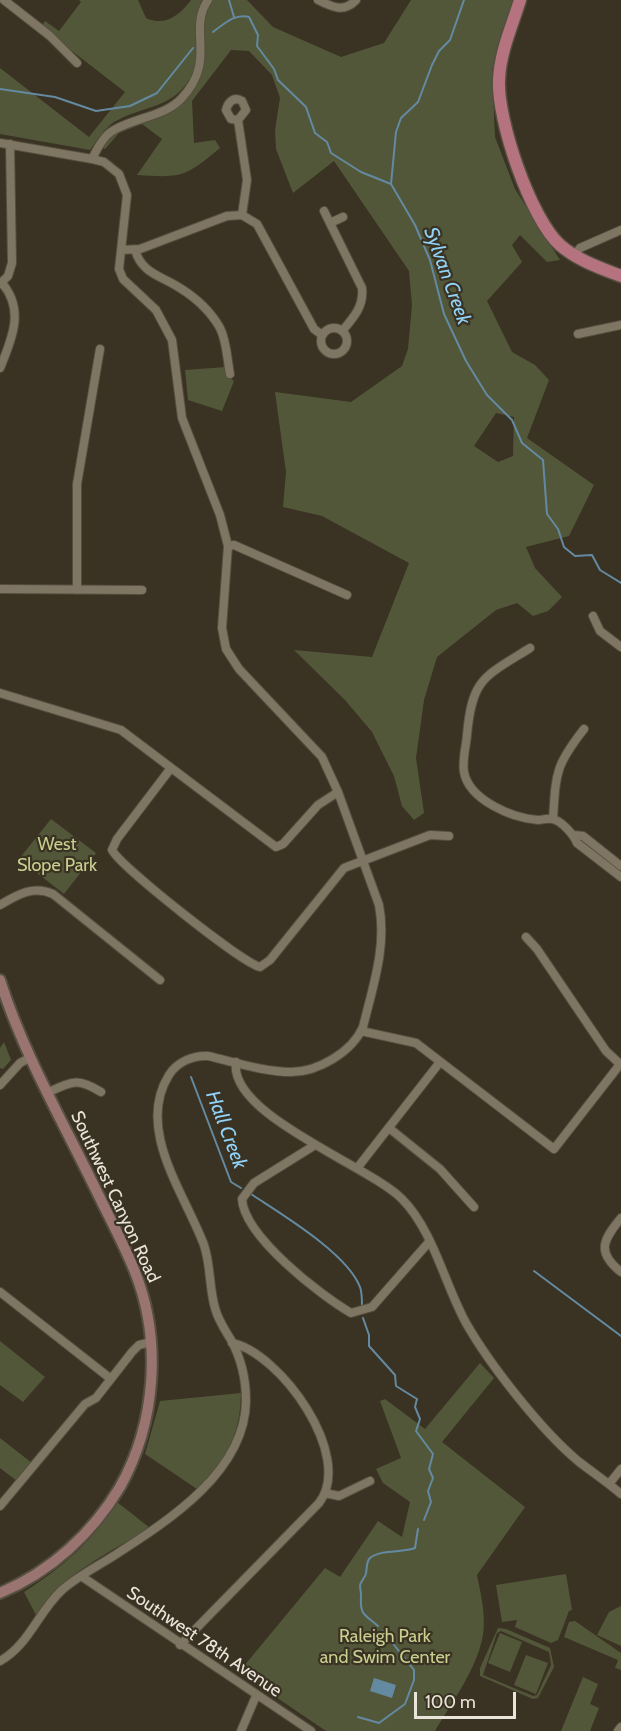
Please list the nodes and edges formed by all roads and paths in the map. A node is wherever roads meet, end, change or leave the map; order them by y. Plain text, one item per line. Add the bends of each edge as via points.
1 (4, 0) edge
2 (208, 0) edge
3 (318, 0) edge
4 (356, 0) edge
5 (520, 0) edge
6 (77, 63) dead end
7 (238, 120) dead end
8 (0, 143) edge
9 (10, 144) junction
10 (92, 159) junction
11 (324, 211) dead end
12 (242, 215) junction
13 (343, 217) dead end
14 (330, 223) junction
15 (621, 230) edge
16 (121, 250) junction
17 (135, 250) junction
18 (575, 255) junction
19 (621, 276) edge
20 (1, 283) edge
21 (621, 326) edge
22 (343, 330) junction
23 (578, 334) dead end
24 (322, 335) junction
25 (100, 349) dead end
26 (0, 368) edge
27 (230, 374) dead end
28 (228, 546) junction
29 (0, 589) edge
30 (77, 590) junction
31 (142, 590) dead end
32 (347, 595) dead end
33 (593, 616) dead end
34 (621, 647) edge
35 (530, 648) dead end
36 (0, 693) edge
37 (584, 729) dead end
38 (171, 768) junction
39 (338, 792) junction
40 (553, 819) junction
41 (574, 835) junction
42 (449, 836) dead end
43 (362, 861) junction
44 (621, 866) edge
45 (621, 877) edge
46 (0, 905) edge
47 (526, 937) dead end
48 (0, 980) edge
49 (160, 980) dead end
50 (361, 1031) junction
51 (31, 1057) junction
52 (236, 1062) junction
53 (440, 1062) junction
54 (620, 1064) edge
55 (2, 1080) edge
56 (49, 1092) junction
57 (101, 1092) dead end
58 (389, 1128) junction
59 (315, 1145) junction
60 (358, 1167) junction
61 (474, 1207) dead end
62 (621, 1218) edge
63 (429, 1242) junction
64 (621, 1272) edge
65 (0, 1292) edge
66 (151, 1342) junction
67 (232, 1342) junction
68 (111, 1379) junction
69 (621, 1469) edge
70 (370, 1481) dead end
71 (609, 1484) junction
72 (325, 1493) junction
73 (621, 1494) edge
74 (0, 1506) edge
75 (81, 1576) junction
76 (0, 1593) edge
77 (180, 1645) junction
78 (0, 1661) edge
79 (256, 1696) junction
80 (621, 1727) edge
81 (241, 1731) edge
82 (311, 1731) edge
83 (618, 1731) edge

1 - 6 street
2 - 10 street via 200,25 202,62 189,88 173,105 112,130
3 - 4 street via 342,8
5 - 18 main road via 501,64 499,92 504,122 536,212 555,239
7 - 12 street via 247,180
8 - 9 street
9 - 10 street
9 - 20 street via 12,257 10,272
10 - 16 street via 109,165 126,187
11 - 14 street
12 - 17 street via 227,216
12 - 24 street via 256,224 314,329
13 - 14 street
14 - 22 street via 362,288 360,308
15 - 18 street via 580,248
16 - 17 street
16 - 28 street via 119,269 123,279 156,310 172,340 182,418
17 - 27 street via 149,272 186,292 211,315 222,333
18 - 19 main road
20 - 26 street via 14,305 14,332
21 - 23 street
22 - 24 street via 331,327
22 - 24 street via 347,344 336,354 323,348
25 - 30 street via 77,484
28 - 32 street
28 - 39 street via 222,628 226,649 239,669 322,757
29 - 30 street
30 - 31 street
33 - 34 street via 600,631
35 - 40 street via 490,673 475,690 464,771 473,790 492,805 529,819
36 - 38 street via 115,728
37 - 40 street via 563,755 556,777
38 - 39 street via 276,847 318,805
38 - 43 street via 112,850 121,863 182,912 260,967 270,960 334,878 344,868
39 - 43 street
40 - 41 street
41 - 44 street via 583,836
41 - 45 street via 577,843
42 - 43 street via 430,835
43 - 50 street via 383,924 381,949
46 - 49 street via 21,894 44,890 53,894
47 - 54 street via 606,1051
48 - 51 main road, Southwest Canyon Road
50 - 52 street via 336,1057 297,1072
50 - 53 street via 416,1043
51 - 55 street
51 - 56 main road, Southwest Canyon Road
52 - 59 street via 238,1080 251,1095 284,1127
52 - 67 street via 202,1056 176,1066 164,1083 157,1118 169,1167 205,1248 219,1320
53 - 54 street via 554,1149
53 - 58 street
56 - 57 street via 78,1081
56 - 66 main road, Southwest Canyon Road via 135,1271
58 - 60 street
58 - 61 street via 440,1169
59 - 60 street
59 - 63 street via 254,1183 242,1199 242,1210 270,1249 351,1314 372,1307
60 - 63 street via 401,1197
62 - 64 street via 604,1248 608,1260
63 - 71 street via 465,1321 491,1362 566,1449
65 - 68 street
66 - 68 street via 135,1348
66 - 76 main road, Southwest Canyon Road via 151,1384 144,1423 132,1463 113,1497 66,1552 38,1573
67 - 72 street via 243,1345 278,1374 305,1403 327,1458 330,1479
67 - 75 street via 245,1376 246,1400 239,1436 228,1457 182,1507
68 - 74 street via 96,1398 85,1404
69 - 71 street
70 - 72 street via 339,1496
71 - 73 street
72 - 77 street
75 - 77 street, Southwest 78th Avenue
75 - 78 street via 52,1600 14,1652
77 - 79 street, Southwest 78th Avenue
79 - 81 street
79 - 82 street, Southwest 78th Avenue
80 - 83 street

